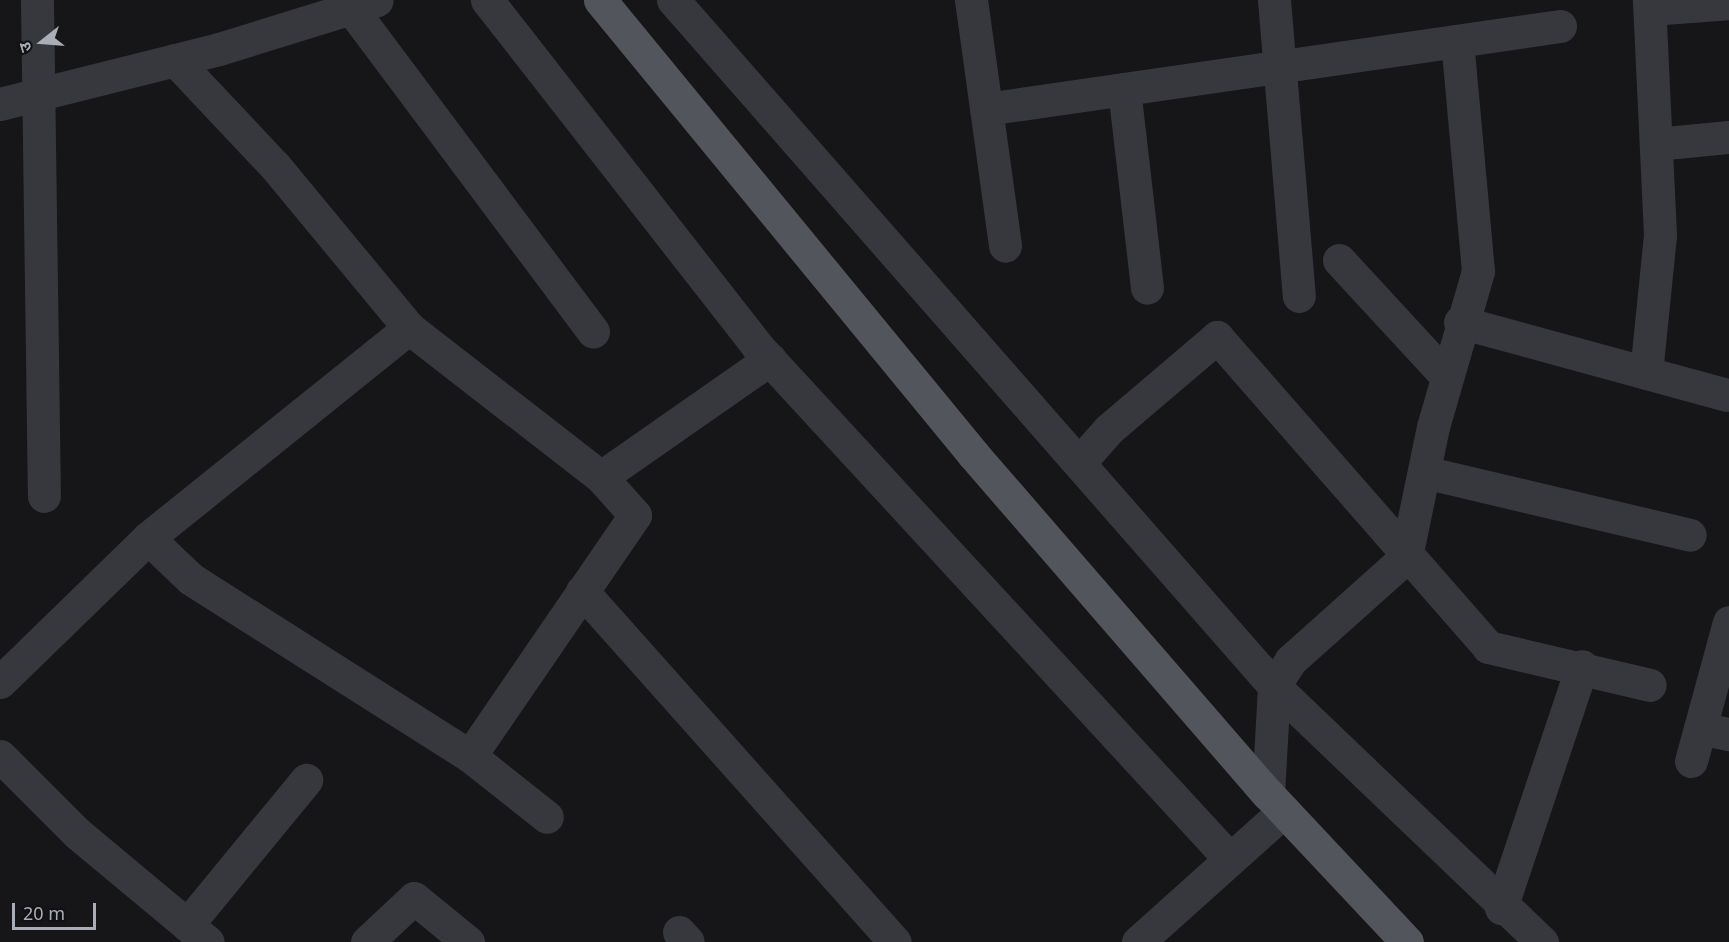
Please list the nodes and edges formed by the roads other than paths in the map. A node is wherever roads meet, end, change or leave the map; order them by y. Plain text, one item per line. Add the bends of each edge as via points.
1 (38, 0) edge
2 (487, 0) edge
3 (600, 0) edge
4 (673, 0) edge
5 (971, 0) edge
6 (1274, 0) edge
7 (1729, 3) edge
8 (364, 4) edge
9 (1650, 4) edge
10 (1560, 26) dead end
11 (1457, 41) junction
12 (175, 60) junction
13 (1279, 67) junction
14 (1124, 89) junction
15 (40, 96) junction
16 (0, 104) edge
17 (986, 109) junction
18 (1729, 137) edge
19 (1656, 144) junction
20 (1005, 246) dead end
21 (1339, 260) dead end
22 (1147, 288) dead end
23 (1299, 296) dead end
24 (1460, 322) junction
25 (409, 328) junction
26 (593, 331) dead end
27 (770, 358) junction
28 (1646, 373) junction
29 (1446, 376) junction
30 (1726, 395) dead end
31 (1079, 463) junction
32 (1424, 472) junction
33 (601, 477) junction
34 (44, 496) dead end
35 (1690, 535) dead end
36 (148, 538) junction
37 (1406, 557) junction
38 (582, 591) junction
39 (1729, 622) edge
40 (1582, 666) junction
41 (0, 682) edge
42 (1650, 685) dead end
43 (1274, 686) junction
44 (1714, 731) edge
45 (0, 756) edge
46 (470, 756) junction
47 (1691, 761) dead end
48 (306, 780) dead end
49 (1276, 803) junction
50 (547, 817) dead end
51 (1229, 858) junction
52 (1501, 908) junction
53 (197, 933) edge
54 (366, 942) edge
55 (468, 942) edge
56 (895, 942) edge
57 (1138, 942) edge
58 (1407, 942) edge
59 (1542, 942) edge

1 - 15 street
2 - 27 street
3 - 49 main road via 973,454
4 - 31 street
5 - 17 street
6 - 13 street
7 - 9 street
8 - 12 street
8 - 26 street
9 - 19 street
10 - 11 street
11 - 13 street
11 - 24 street via 1478,272
12 - 15 street
12 - 25 street via 275,166
13 - 14 street
13 - 23 street
14 - 17 street
14 - 22 street
15 - 16 street
15 - 34 street
17 - 20 street
18 - 19 street
19 - 28 street via 1660,235
21 - 29 street
24 - 28 street
24 - 29 street
25 - 33 street
25 - 36 street
27 - 33 street
27 - 51 street
28 - 30 street
29 - 32 street
31 - 37 street via 1109,429 1217,338
31 - 43 street
32 - 35 street
32 - 37 street
33 - 38 street via 634,515
36 - 41 street
36 - 46 street via 191,579
37 - 40 street via 1488,646
37 - 43 street via 1291,660
38 - 46 street
38 - 56 street
39 - 44 street
40 - 42 street
40 - 52 street
43 - 49 street
43 - 52 street
44 - 47 street
45 - 53 street via 77,832
46 - 50 street
48 - 53 street
49 - 51 street
49 - 58 main road
51 - 57 street
52 - 59 street
54 - 55 street via 414,898

